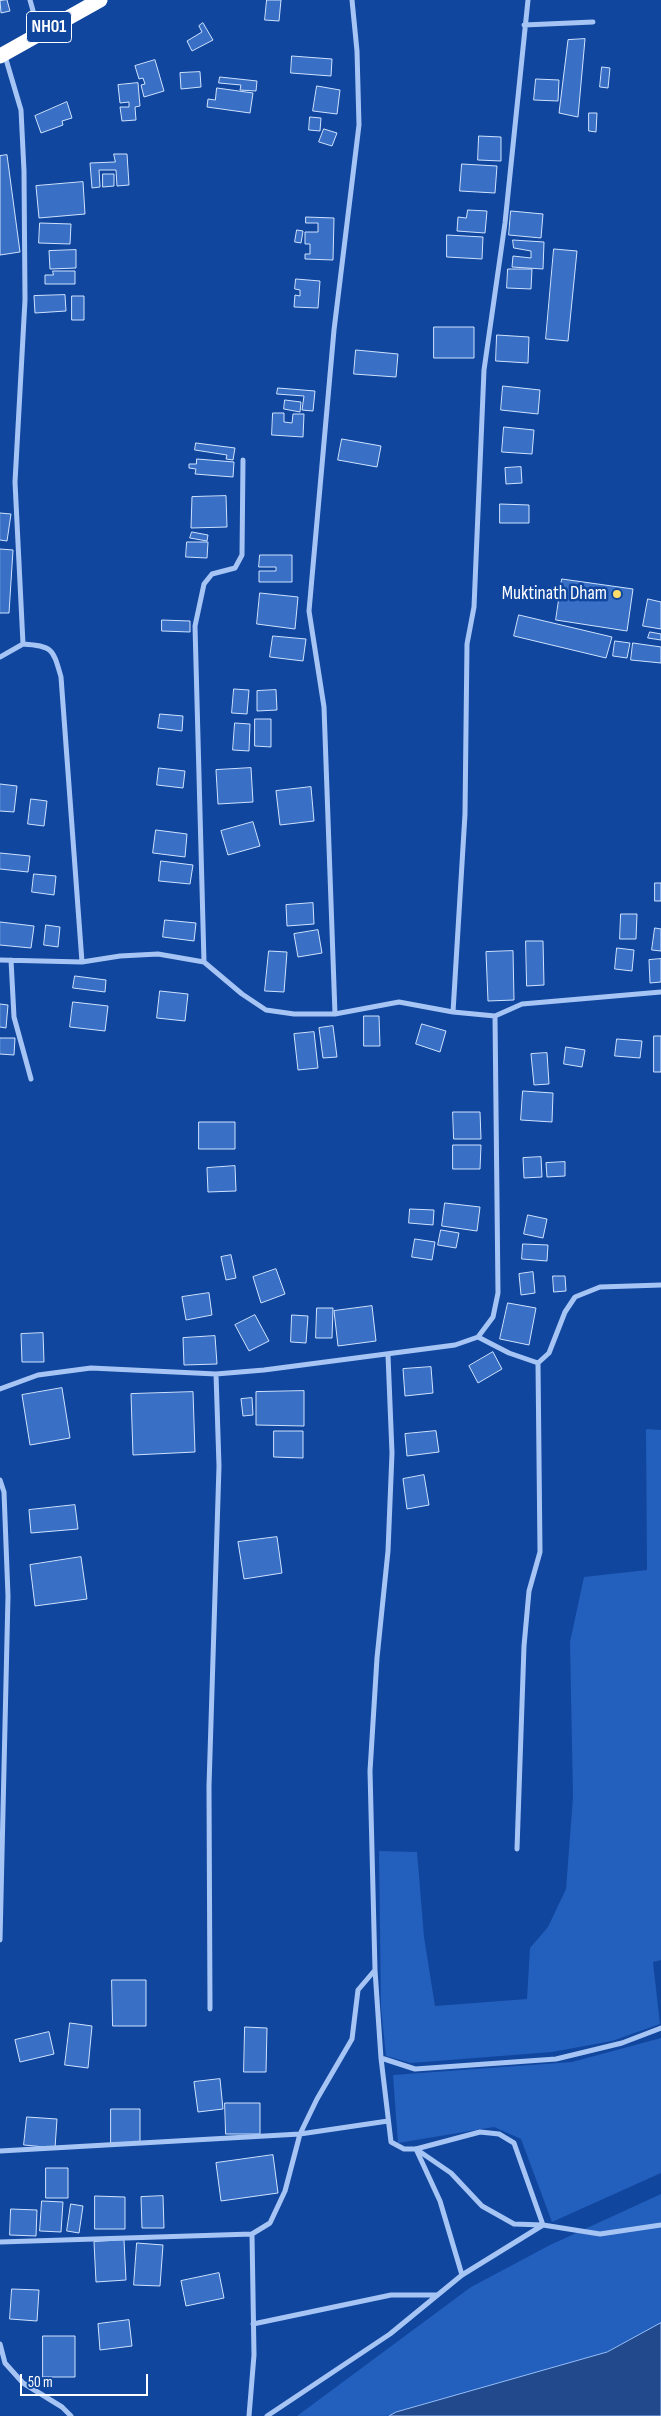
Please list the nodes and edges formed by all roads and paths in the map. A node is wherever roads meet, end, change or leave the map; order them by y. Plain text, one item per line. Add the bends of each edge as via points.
1 (30, 0) edge
2 (100, 0) edge
3 (352, 0) edge
4 (528, 0) edge
5 (594, 22) dead end
6 (524, 25) junction
7 (39, 32) junction
8 (2, 55) edge
9 (243, 460) dead end
10 (23, 644) junction
11 (0, 657) edge
12 (0, 960) edge
13 (11, 960) junction
14 (82, 962) junction
15 (204, 962) junction
16 (661, 992) edge
17 (453, 1012) junction
18 (335, 1014) junction
19 (495, 1016) junction
20 (31, 1079) dead end
21 (661, 1285) edge
22 (478, 1337) junction
23 (388, 1355) junction
24 (538, 1363) junction
25 (216, 1374) junction
26 (0, 1389) edge
27 (0, 1480) edge
28 (517, 1850) dead end
29 (0, 1940) edge
30 (375, 1970) junction
31 (210, 2009) dead end
32 (661, 2028) edge
33 (381, 2058) junction
34 (388, 2121) junction
35 (300, 2134) junction
36 (416, 2149) junction
37 (0, 2151) edge
38 (661, 2225) edge
39 (543, 2226) junction
40 (252, 2234) junction
41 (0, 2242) edge
42 (462, 2275) junction
43 (436, 2295) junction
44 (253, 2324) junction
45 (0, 2344) edge
46 (71, 2416) edge
47 (249, 2416) edge
48 (267, 2416) edge

1 - 7 street
2 - 7 highway, NH01
3 - 18 street via 357,51 358,125 334,330 309,611 324,706
4 - 6 street
5 - 6 street
6 - 17 street via 505,223 484,370 474,598 467,644 465,814
7 - 8 highway, NH01
8 - 10 street via 21,110 24,171 25,300 15,482
9 - 15 street via 242,555 235,568 212,574 204,584 195,626
10 - 11 street
10 - 14 street via 44,646 55,655 61,677
12 - 13 street
13 - 14 street
13 - 20 street via 14,1017
14 - 15 street via 158,954
15 - 18 street via 266,1010
16 - 19 street via 522,1004
17 - 18 street via 399,1002
17 - 19 street
19 - 22 street via 498,1293 493,1317
21 - 24 street via 600,1287 576,1297 565,1312 549,1353
22 - 23 street via 455,1345
22 - 24 street
23 - 25 street
23 - 30 street via 392,1453 370,1771
24 - 28 street via 540,1552 529,1591 524,1646
25 - 26 street via 91,1368 38,1375
25 - 31 street via 218,1466 209,1786
27 - 29 street via 4,1492 8,1596
30 - 33 street
30 - 35 street via 358,1990 352,2039
32 - 33 street via 622,2043 556,2059 415,2069
33 - 34 street
34 - 35 street
34 - 36 street via 391,2142 404,2149
35 - 37 street
35 - 40 street via 285,2191 270,2223
36 - 39 street via 450,2173 482,2206 514,2224
36 - 39 street via 480,2132 500,2134 514,2143
36 - 42 street via 440,2201
38 - 39 street via 600,2234
39 - 42 street
40 - 41 street
40 - 44 street
42 - 43 street
43 - 44 street via 391,2295
43 - 48 street via 390,2334
44 - 47 street
45 - 46 street via 5,2363 23,2383

